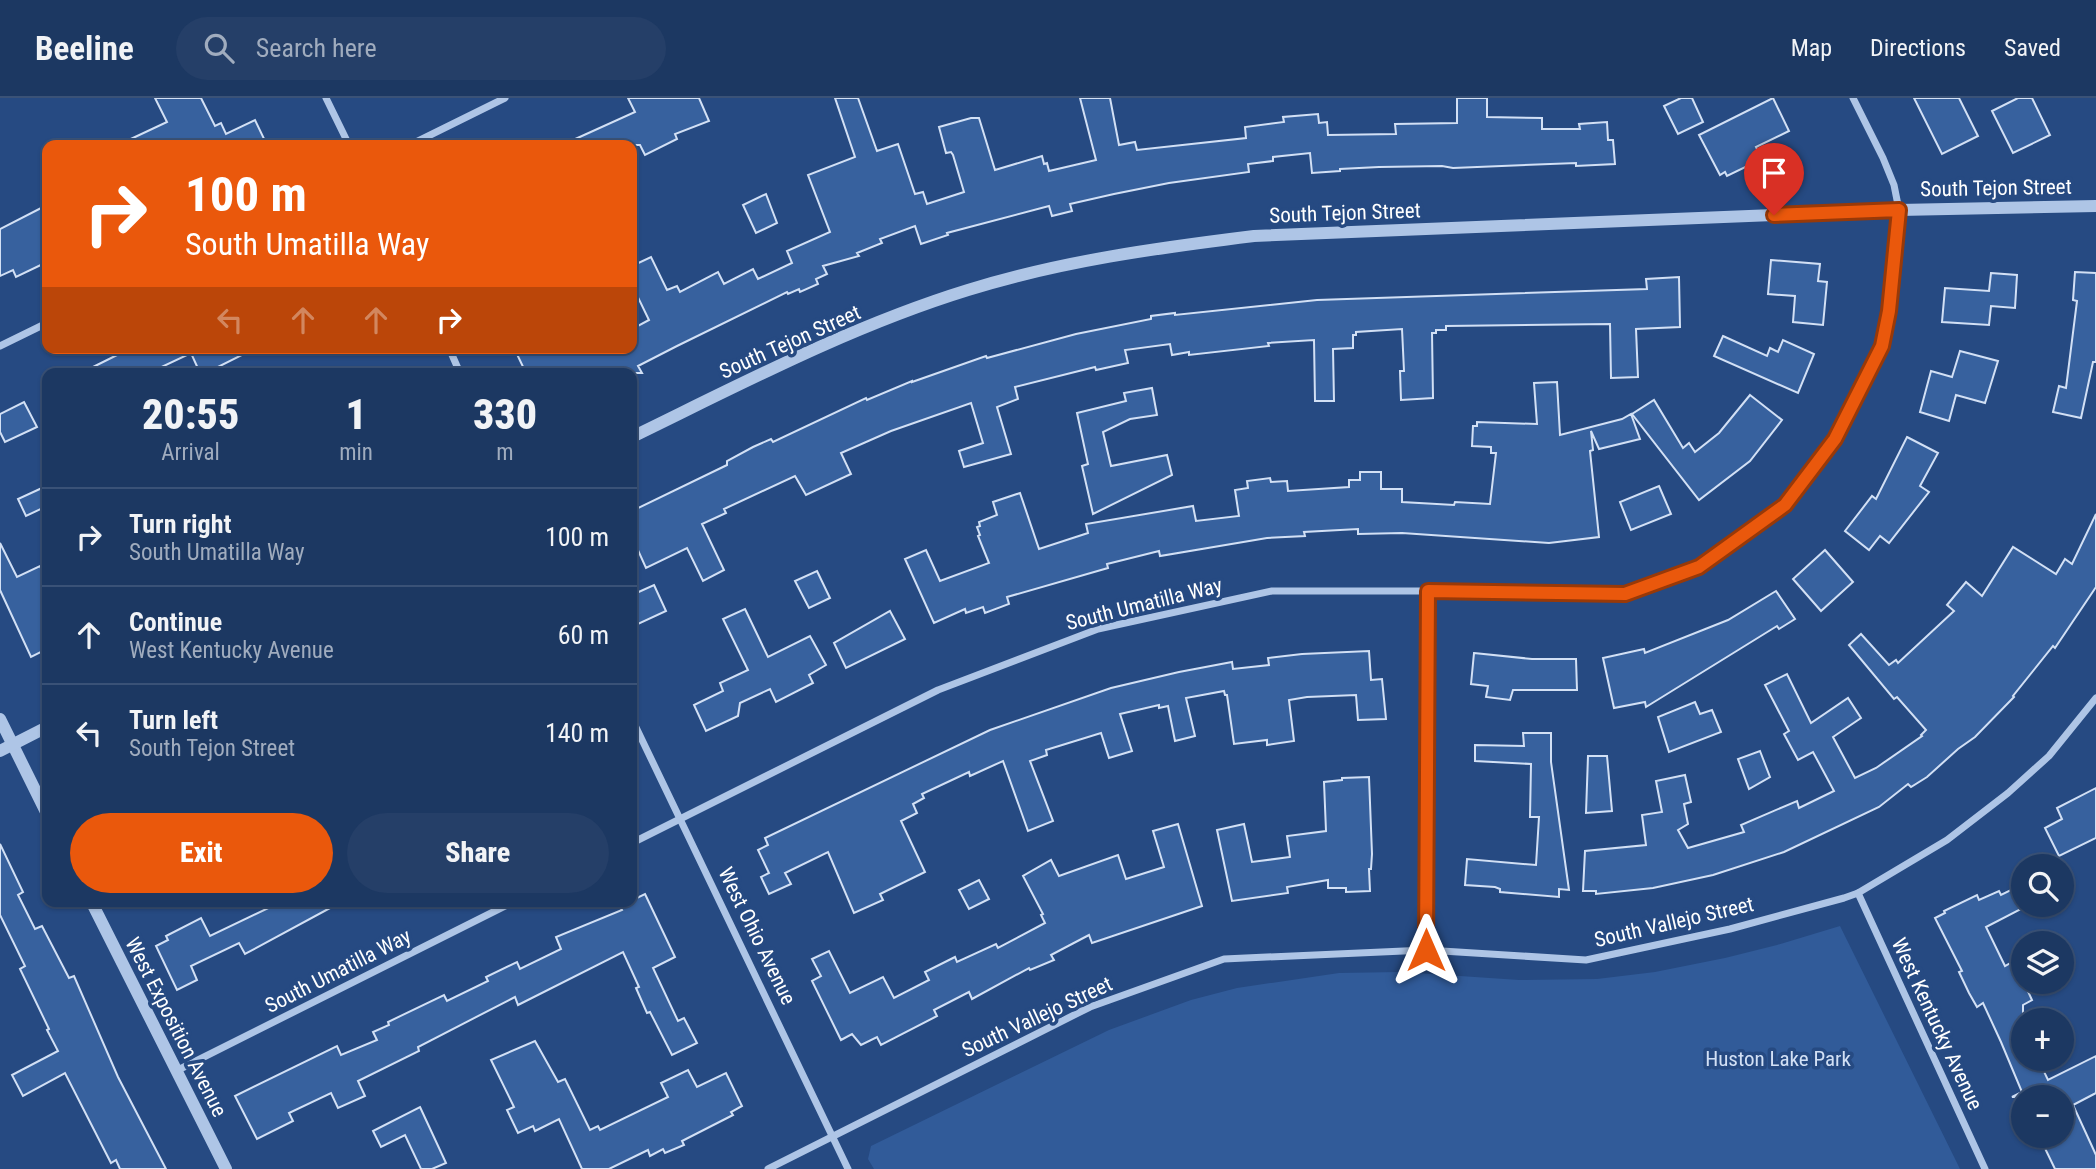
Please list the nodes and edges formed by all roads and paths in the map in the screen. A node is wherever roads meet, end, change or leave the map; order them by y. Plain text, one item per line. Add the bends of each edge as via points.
1 (326, 98) edge
2 (505, 98) edge
3 (1853, 98) edge
4 (347, 140) edge
5 (420, 140) edge
6 (2096, 206) edge
7 (1899, 210) junction
8 (42, 325) edge
9 (0, 346) edge
10 (637, 435) edge
11 (1428, 591) junction
12 (2096, 698) edge
13 (0, 719) edge
14 (637, 729) edge
15 (42, 730) edge
16 (13, 744) junction
17 (0, 751) edge
18 (42, 804) edge
19 (681, 818) junction
20 (637, 840) edge
21 (1858, 893) junction
22 (94, 907) edge
23 (503, 907) edge
24 (1426, 950) junction
25 (176, 1071) junction
26 (833, 1136) junction
27 (226, 1169) edge
28 (768, 1169) edge
29 (848, 1169) edge
30 (1985, 1169) edge

1 - 4 street
2 - 5 street
3 - 7 street via 1883,158
6 - 7 street, South Tejon Street
7 - 10 street, South Tejon Street via 1254,236 1098,258 1005,279 893,316
7 - 11 street, South Umatilla Way via 1882,346 1835,439 1785,505 1699,567 1625,594
8 - 9 street
11 - 19 street, South Umatilla Way via 1272,591 1098,629 938,690
11 - 24 street
12 - 21 street, South Vallejo Street via 2049,756 2008,793 1947,841
13 - 16 street
14 - 19 street, West Ohio Avenue
15 - 16 street
16 - 17 street
16 - 18 street
19 - 20 street, South Umatilla Way
19 - 26 street, West Ohio Avenue
21 - 24 street, South Vallejo Street via 1730,929 1586,960
21 - 30 street, West Kentucky Avenue
22 - 25 street, West Exposition Avenue
23 - 25 street, South Umatilla Way
24 - 26 street, South Vallejo Street via 1224,959 1090,1007
25 - 27 street, West Exposition Avenue
26 - 28 street, South Vallejo Street
26 - 29 street, West Ohio Avenue

